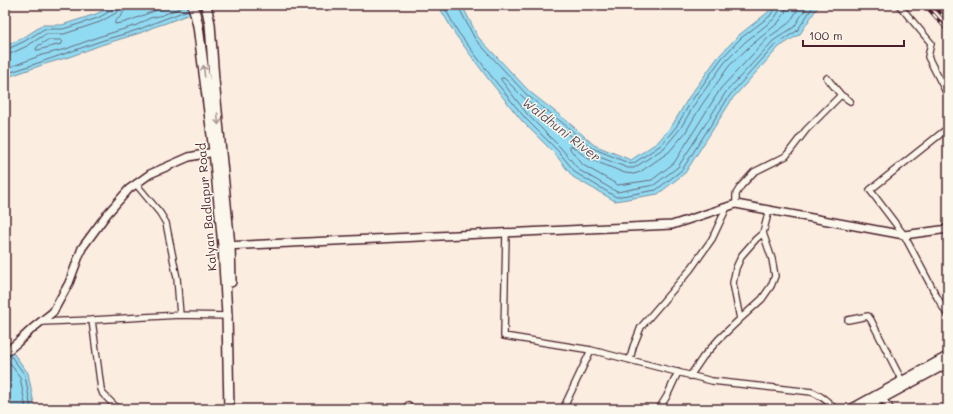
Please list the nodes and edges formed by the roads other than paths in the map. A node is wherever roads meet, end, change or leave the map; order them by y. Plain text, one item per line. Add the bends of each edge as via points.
1 (192, 5) edge
2 (206, 5) edge
3 (899, 5) edge
4 (827, 78) dead end
5 (841, 95) junction
6 (948, 96) edge
7 (850, 101) dead end
8 (948, 128) edge
9 (217, 151) junction
10 (136, 184) junction
11 (736, 204) junction
12 (727, 207) junction
13 (768, 210) junction
14 (948, 229) edge
15 (506, 232) junction
16 (763, 234) junction
17 (904, 235) junction
18 (227, 246) junction
19 (180, 314) junction
20 (229, 316) junction
21 (948, 316) edge
22 (740, 319) junction
23 (92, 320) junction
24 (848, 320) dead end
25 (41, 322) junction
26 (591, 350) junction
27 (5, 352) edge
28 (948, 356) edge
29 (630, 360) junction
30 (948, 363) edge
31 (678, 372) junction
32 (690, 376) junction
33 (902, 381) junction
34 (880, 396) junction
35 (118, 409) edge
36 (229, 409) edge
37 (234, 409) edge
38 (563, 409) edge
39 (659, 409) edge
40 (835, 409) edge
41 (851, 409) edge
42 (863, 409) edge
43 (891, 409) edge

9 -> 1 main road, Kalyan Badlapur Road via 198,26
2 -> 9 main road, Kalyan Badlapur Road via 210,24
3 - 6 street via 931,43 928,57
4 - 5 street
5 - 7 street
5 - 11 street via 806,130 786,156 754,172 736,194
8 - 17 street via 870,190
9 - 10 street via 189,157 150,174
9 - 18 main road, Kalyan Badlapur Road
10 - 19 street via 166,223 177,278
10 - 25 street via 107,214 82,248 69,284 53,312
11 - 12 street
11 - 13 street
12 - 15 street via 672,225
12 - 29 street via 712,239 690,270 642,327
13 - 16 street
13 - 17 street
14 - 17 street
15 - 18 street
15 - 26 street via 504,336
16 - 22 street via 742,255 736,268 732,283
16 - 22 street via 775,276 762,299
17 - 21 street
18 - 20 main road, Kalyan Badlapur Road
19 - 20 street
19 - 23 street
20 - 36 main road, Kalyan Badlapur Road
20 - 37 main road, Kalyan Badlapur Road
22 - 32 street via 703,357
23 - 25 street
23 - 35 street via 101,390
24 - 33 street via 868,316
25 - 27 street
26 - 29 street
26 - 38 street
28 - 33 main road
29 - 31 street
30 - 34 main road
31 - 32 street
31 - 39 street
32 - 40 street via 712,381 812,392 826,399
33 - 34 main road
34 - 41 main road
34 - 42 main road
34 - 43 street

